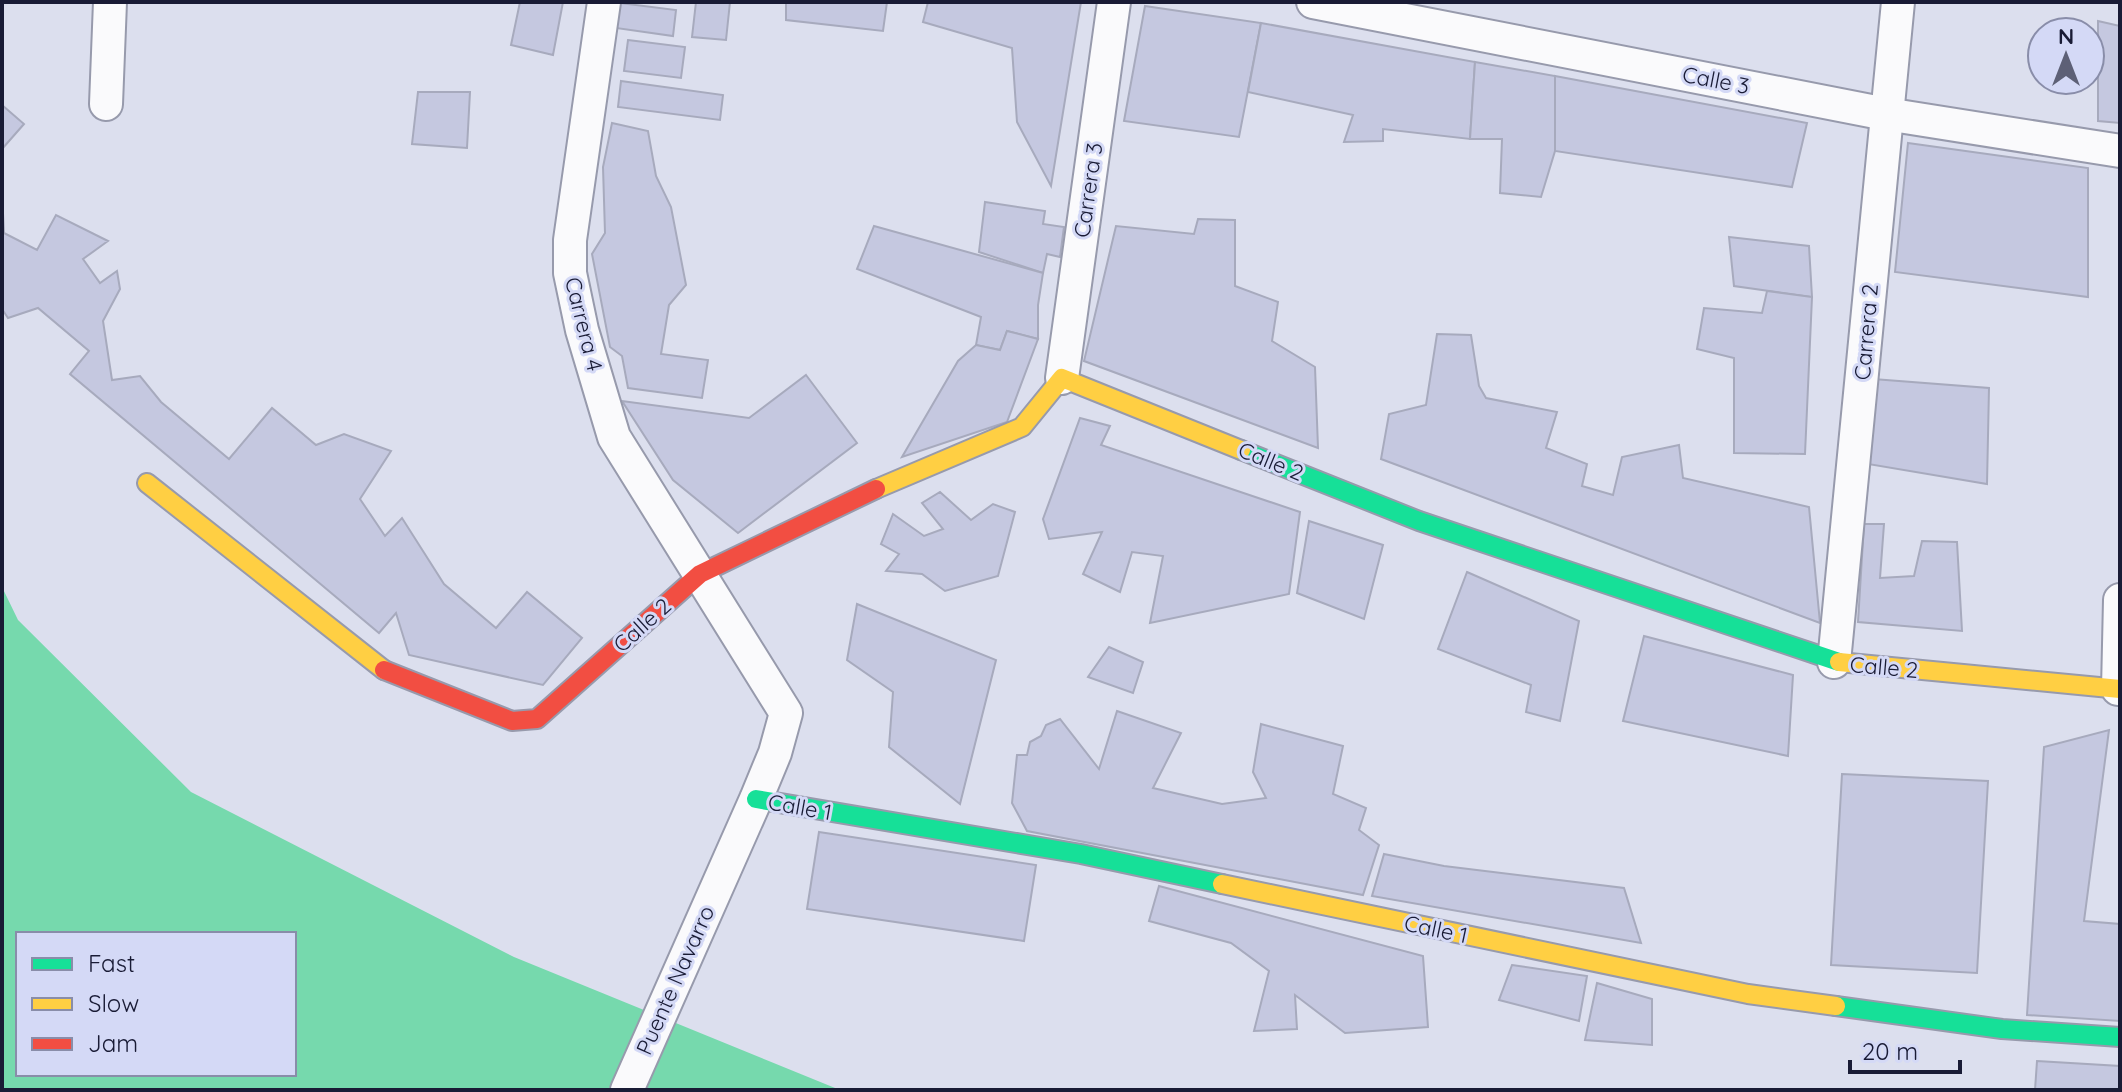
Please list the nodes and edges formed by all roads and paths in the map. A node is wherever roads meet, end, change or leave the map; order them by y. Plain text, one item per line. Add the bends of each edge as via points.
1 (110, 2) edge
2 (604, 2) edge
3 (1114, 2) edge
4 (1313, 2) edge
5 (1898, 2) edge
6 (106, 104) dead end
7 (1886, 114) junction
8 (2120, 151) edge
9 (1062, 378) junction
10 (147, 483) dead end
11 (700, 574) junction
12 (2120, 600) edge
13 (1834, 662) junction
14 (2119, 689) edge
15 (756, 799) junction
16 (2120, 1037) edge
17 (627, 1090) edge

1 - 6 street
2 - 11 street, Carrera 4 via 570,240 570,273 614,437
3 - 9 street, Carrera 3
4 - 7 street, Calle 3
5 - 7 street, Carrera 2
7 - 8 street, Calle 3
7 - 13 street, Carrera 2
9 - 11 street, Calle 2 via 1022,427 891,482
9 - 13 street, Calle 2 via 1419,521
10 - 11 street, Calle 2 via 391,676 512,721 537,719
11 - 15 street, Carrera 4 via 786,713
12 - 14 street
13 - 14 street, Calle 2
15 - 16 street, Calle 1 via 1081,854 1748,994 2002,1029
15 - 17 street, Puente Navarro

